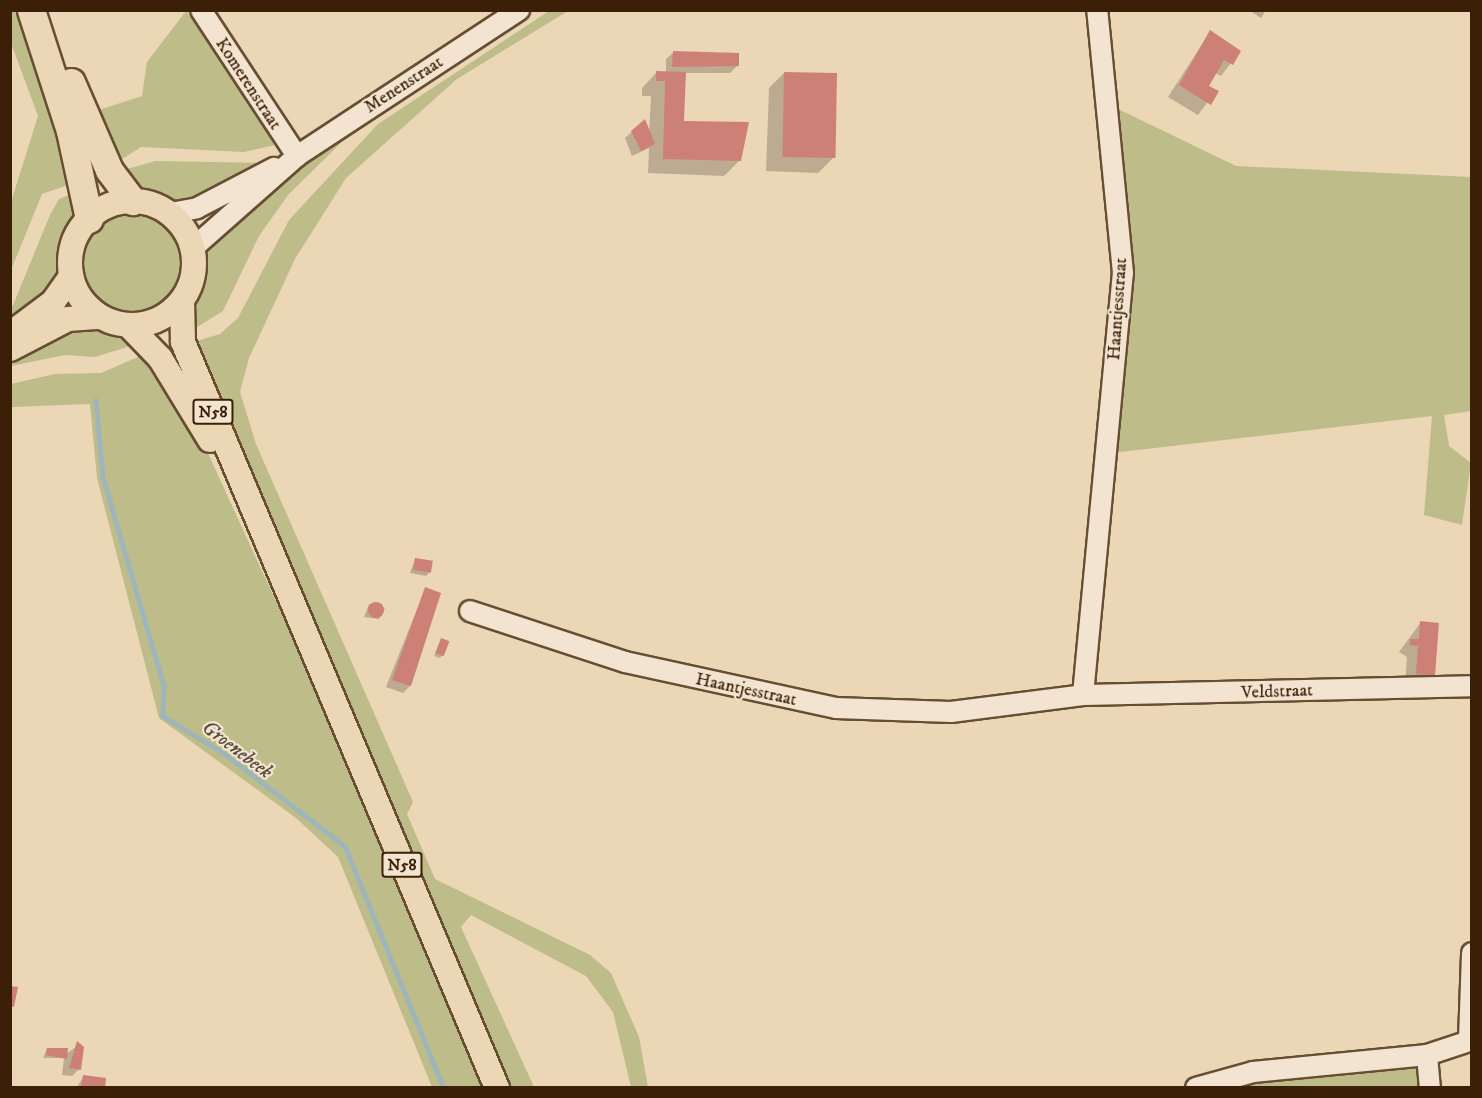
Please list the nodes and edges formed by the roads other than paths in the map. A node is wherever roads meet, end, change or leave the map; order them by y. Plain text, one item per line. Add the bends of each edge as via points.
1 (31, 10) edge
2 (42, 10) edge
3 (201, 10) edge
4 (519, 10) edge
5 (1097, 10) edge
6 (294, 158) junction
7 (132, 201) junction
8 (170, 213) junction
9 (89, 219) junction
10 (193, 248) junction
11 (71, 276) junction
12 (182, 301) junction
13 (100, 317) junction
14 (129, 326) junction
15 (10, 334) edge
16 (10, 350) edge
17 (255, 522) junction
18 (470, 611) dead end
19 (1472, 686) edge
20 (1083, 695) junction
21 (1031, 702) joint
22 (1472, 953) edge
23 (1470, 1040) edge
24 (1427, 1054) junction
25 (497, 1088) edge
26 (1196, 1088) edge
27 (1430, 1088) edge

1 - 9 highway via 59,92
2 - 7 highway via 101,153
3 - 6 street, Komerenstraat
4 - 6 street, Menenstraat
5 - 20 street, Haantjesstraat via 1123,273 1088,607
6 - 8 street, Menenstraat via 197,208
6 - 10 street, Menenstraat
7 - 8 main road
7 - 9 main road
8 - 10 main road
9 - 11 main road via 73,245
10 - 12 main road via 194,275
11 - 13 main road via 82,299
11 - 15 main road via 53,302
12 - 14 main road via 159,320
12 - 17 main road, N58 via 183,342
13 - 14 main road
13 - 16 main road via 68,319
14 - 17 main road, N58 via 160,358
17 - 25 main road, N58
18 - 21 street, Haantjesstraat via 625,662 836,708 951,712
19 - 20 street, Veldstraat
20 - 21 street, Veldstraat
22 - 23 street
23 - 24 street
24 - 26 street via 1253,1072
24 - 27 street

